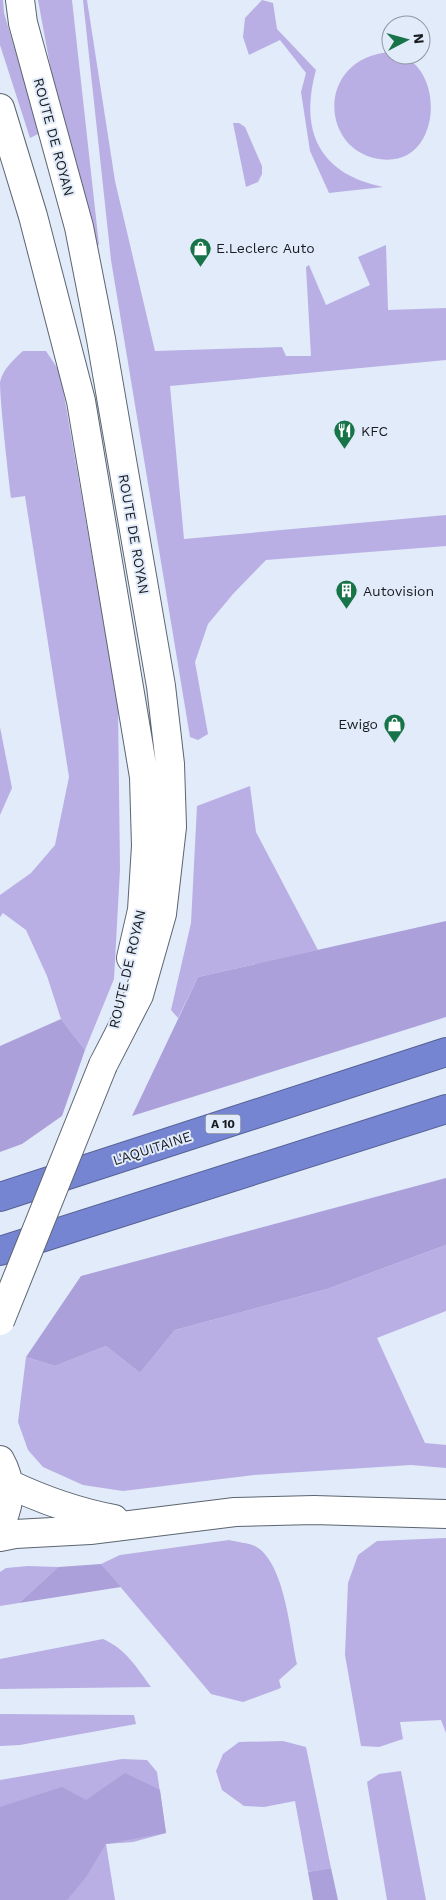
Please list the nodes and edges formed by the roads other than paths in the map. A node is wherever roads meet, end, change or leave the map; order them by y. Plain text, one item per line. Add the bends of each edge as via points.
1 (20, 0) edge
2 (0, 108) edge
3 (54, 296) junction
4 (132, 523) junction
5 (446, 1052) edge
6 (103, 1065) junction
7 (446, 1109) edge
8 (0, 1197) edge
9 (0, 1251) edge
10 (0, 1320) edge
11 (4, 1472) edge
12 (446, 1514) edge
13 (137, 1523) junction
14 (0, 1525) edge
15 (0, 1537) edge

1 - 4 main road, ROUTE DE ROYAN via 23,23 79,227
2 - 3 main road, ROUTE DE ROYAN
3 - 4 main road via 76,300 112,497
3 - 6 main road, ROUTE DE ROYAN via 80,401 144,777 146,846 142,910
4 - 6 main road, ROUTE DE ROYAN via 161,686 170,764 172,827 162,914 139,995
5 - 8 highway, L'AQUITAINE / A 10
6 - 10 main road, ROUTE DE ROYAN, bridge
7 - 9 highway
11 - 13 main road via 55,1504
11 - 14 main road via 8,1504
12 - 13 main road via 278,1510
13 - 15 main road

